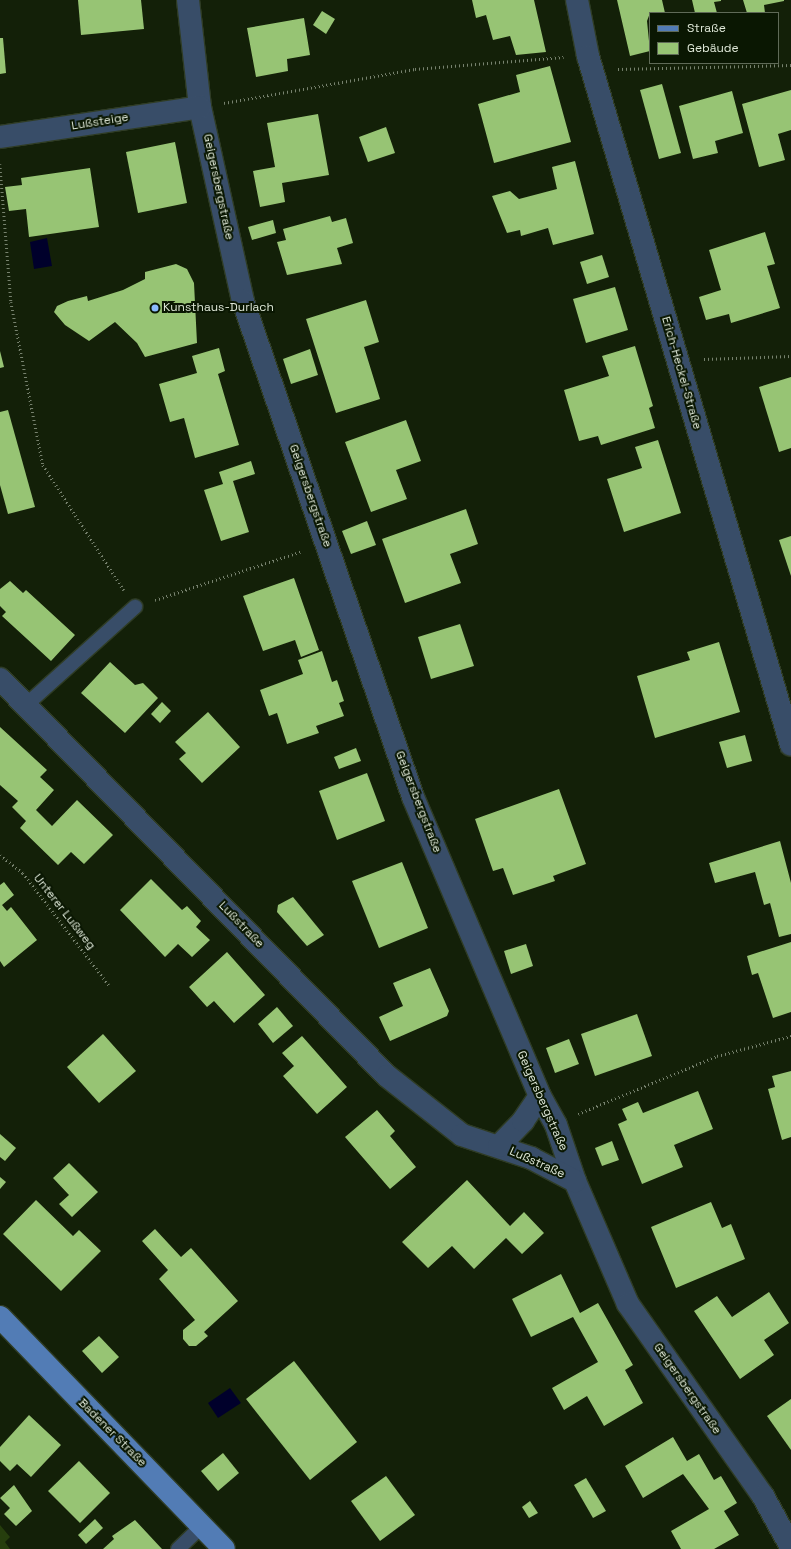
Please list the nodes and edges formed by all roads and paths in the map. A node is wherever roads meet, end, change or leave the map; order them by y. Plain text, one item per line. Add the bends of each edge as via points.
1 (188, 0) edge
2 (577, 0) edge
3 (588, 56) junction
4 (791, 65) edge
5 (635, 68) dead end
6 (229, 103) dead end
7 (200, 107) junction
8 (0, 137) edge
9 (0, 164) edge
10 (791, 356) edge
11 (715, 357) dead end
12 (327, 543) junction
13 (135, 607) junction
14 (0, 679) edge
15 (26, 705) junction
16 (791, 744) edge
17 (0, 855) edge
18 (109, 984) dead end
19 (791, 1036) edge
20 (540, 1096) junction
21 (572, 1116) dead end
22 (499, 1146) junction
23 (575, 1181) junction
24 (0, 1317) edge
25 (203, 1525) junction
26 (791, 1547) edge
27 (178, 1549) edge
28 (224, 1549) edge

1 - 7 street, Geigersbergstraße
2 - 3 street, Erich-Heckel-Straße
3 - 6 path via 415,69
3 - 16 street, Erich-Heckel-Straße
4 - 5 path
7 - 8 street, Lußsteige
7 - 12 street, Geigersbergstraße via 243,301
9 - 13 path via 11,302 43,465
10 - 11 path
12 - 13 path
12 - 20 street, Geigersbergstraße via 413,797
13 - 15 lane
14 - 15 street, Lußstraße
15 - 22 street, Lußstraße via 387,1076 462,1135
17 - 18 path, Unterer Lußweg via 23,873
19 - 21 path via 711,1058
20 - 22 street, Lußstraße via 523,1121
20 - 23 street, Geigersbergstraße via 556,1125
22 - 23 street, Lußstraße via 532,1158
23 - 26 street, Geigersbergstraße via 628,1304 763,1496
24 - 25 main road, Badener Straße
25 - 27 lane
25 - 28 main road, Badener Straße

